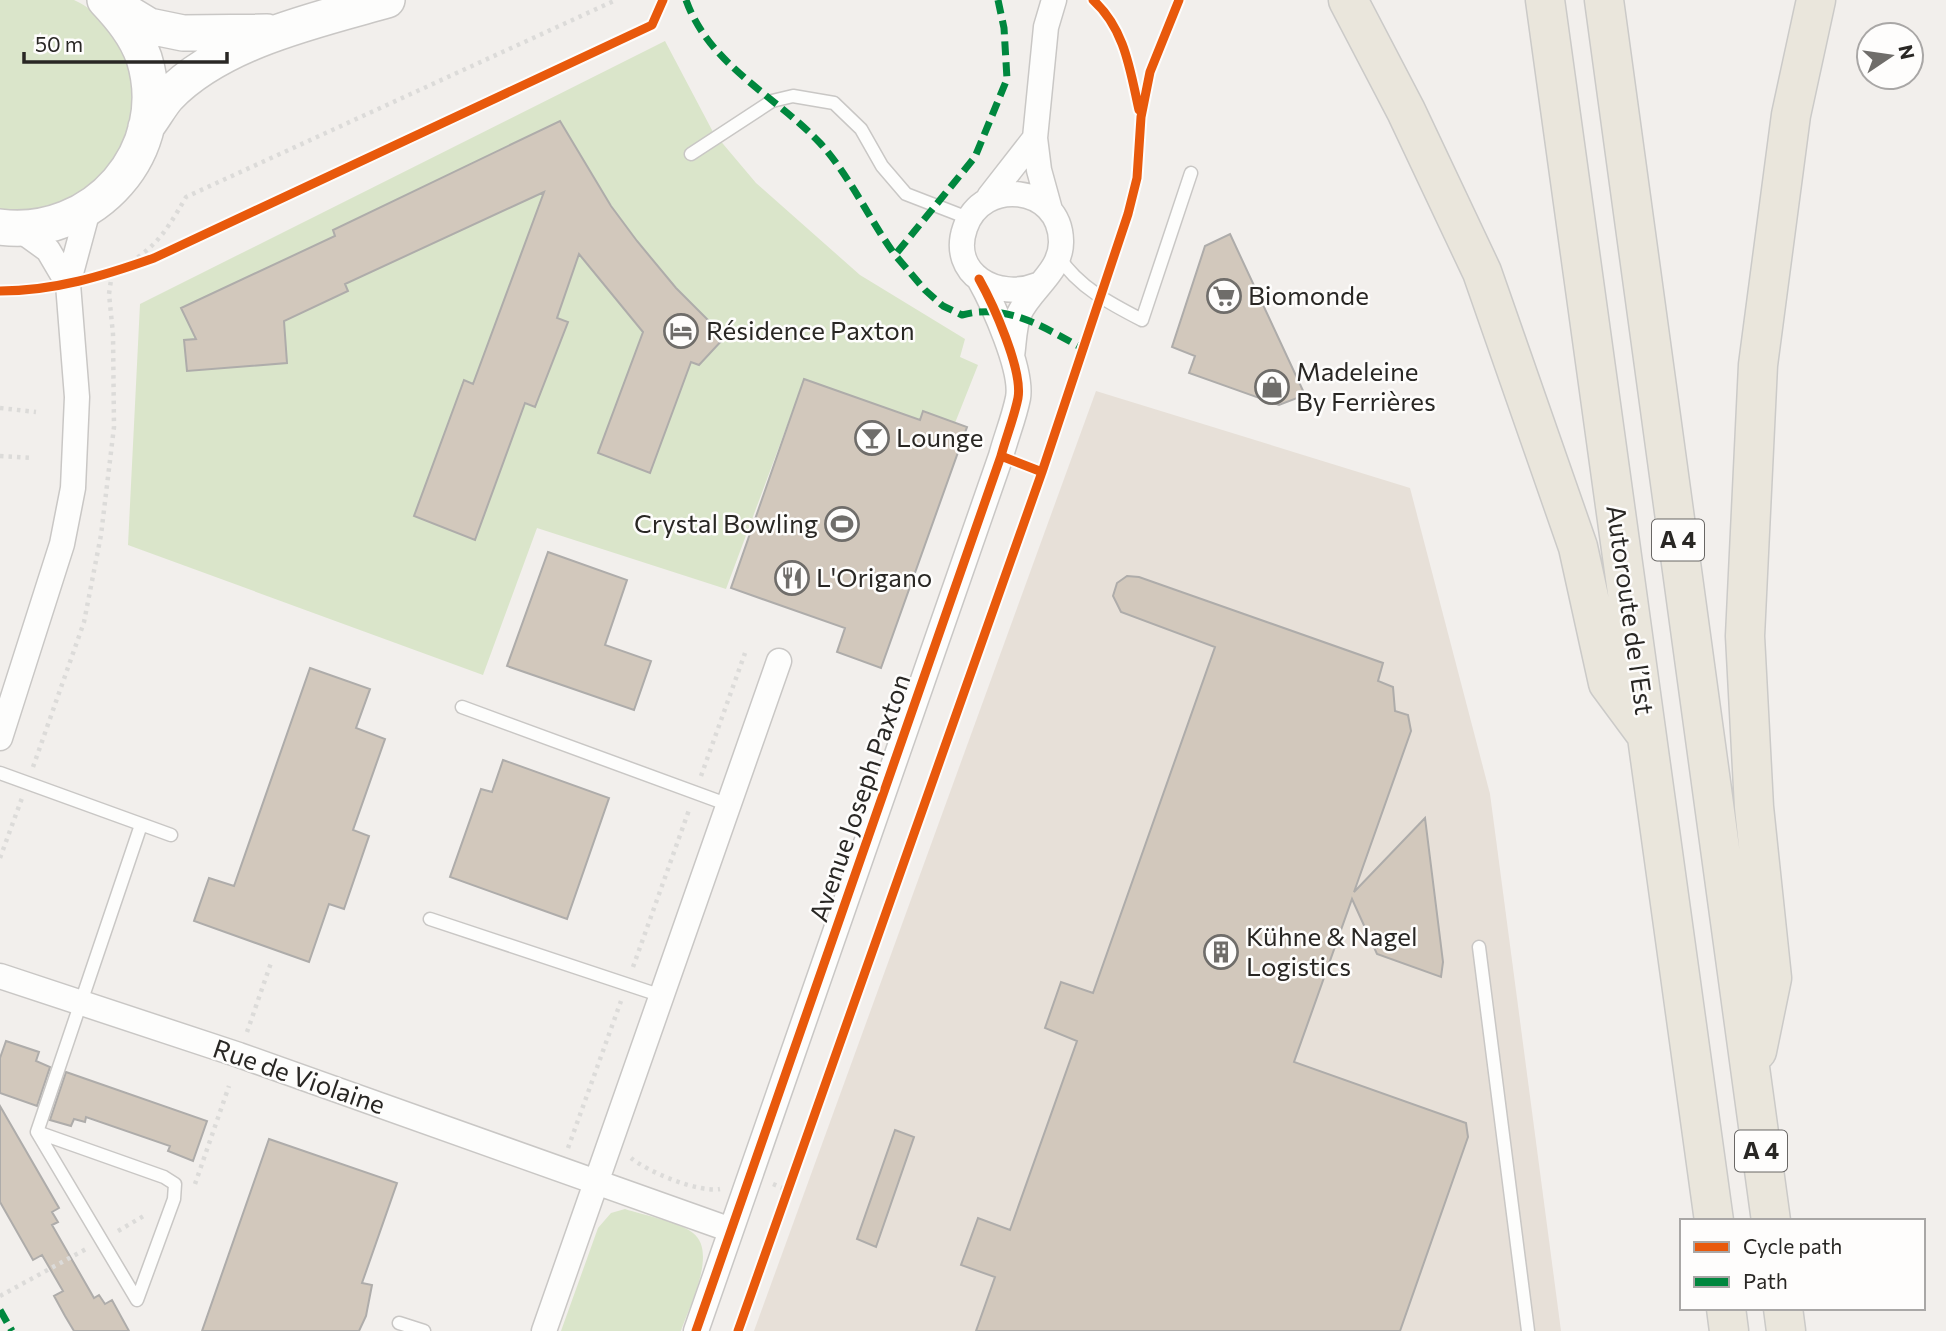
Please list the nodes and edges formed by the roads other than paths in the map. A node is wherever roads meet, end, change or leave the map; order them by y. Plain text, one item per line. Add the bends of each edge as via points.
1 (106, 0) edge
2 (387, 0) edge
3 (1037, 0) edge
4 (1054, 0) edge
5 (1348, 0) edge
6 (1545, 0) edge
7 (1604, 0) edge
8 (1816, 0) edge
9 (1046, 27) junction
10 (274, 32) junction
11 (146, 127) junction
12 (1035, 138) junction
13 (691, 154) dead end
14 (1191, 173) dead end
15 (989, 197) junction
16 (88, 210) junction
17 (1050, 210) junction
18 (968, 218) junction
19 (10, 228) edge
20 (1059, 257) junction
21 (979, 279) junction
22 (68, 284) junction
23 (1037, 285) junction
24 (1012, 359) junction
25 (779, 661) dead end
26 (462, 707) dead end
27 (1647, 737) junction
28 (0, 738) edge
29 (0, 773) edge
30 (729, 805) junction
31 (141, 825) junction
32 (171, 835) dead end
33 (430, 919) dead end
34 (1479, 947) dead end
35 (0, 976) edge
36 (662, 996) junction
37 (80, 1003) junction
38 (1751, 1080) junction
39 (37, 1132) junction
40 (597, 1183) junction
41 (1714, 1219) edge
42 (1771, 1219) edge
43 (731, 1230) junction
44 (1726, 1310) edge
45 (1783, 1310) edge
46 (399, 1323) dead end
47 (424, 1331) edge
48 (544, 1331) edge
49 (696, 1331) edge
50 (1528, 1331) edge
51 (1729, 1331) edge
52 (1786, 1331) edge

1 - 10 main road via 149,26 183,33
1 - 11 main road via 129,27 144,58 150,92
2 - 10 main road
3 - 9 street
4 - 9 street
5 - 27 highway via 1482,272 1578,547 1608,683
6 - 27 highway, Autoroute de l’Est / A 4
7 - 38 highway, A 4
8 - 38 highway via 1791,115 1758,365 1745,636 1754,807 1772,978
9 - 12 street
10 - 11 main road via 200,71 169,96
11 - 16 main road via 134,159 115,188
12 - 15 street
12 - 17 street
13 - 18 lane via 772,101 793,96 834,103 861,129 881,166 906,194
14 - 20 lane via 1142,320 1100,299
15 - 17 street via 1022,193
15 - 18 street
16 - 19 main road via 55,224
16 - 22 street
17 - 20 street via 1058,224
18 - 21 street via 963,250
19 - 22 street via 48,250
20 - 23 street
21 - 23 street via 1001,290
21 - 24 street, Avenue Joseph Paxton
22 - 28 street via 77,397 73,488 59,556
23 - 24 street, Avenue Joseph Paxton via 1018,316
24 - 43 street, Avenue Joseph Paxton via 1018,395 1001,456
25 - 30 street
26 - 30 lane
27 - 41 highway, Autoroute de l’Est / A 4
29 - 31 lane
30 - 36 street
31 - 32 lane
31 - 37 lane
33 - 36 lane
34 - 50 lane
35 - 37 street, Rue de Violaine
36 - 40 street
37 - 39 lane
37 - 40 street, Rue de Violaine
38 - 42 highway, A 4
39 - 39 lane via 103,1239 137,1300 174,1199 174,1184
40 - 43 street, Rue de Violaine
40 - 48 street
43 - 49 street, Avenue Joseph Paxton
44 - 51 highway
45 - 52 highway
46 - 47 lane

